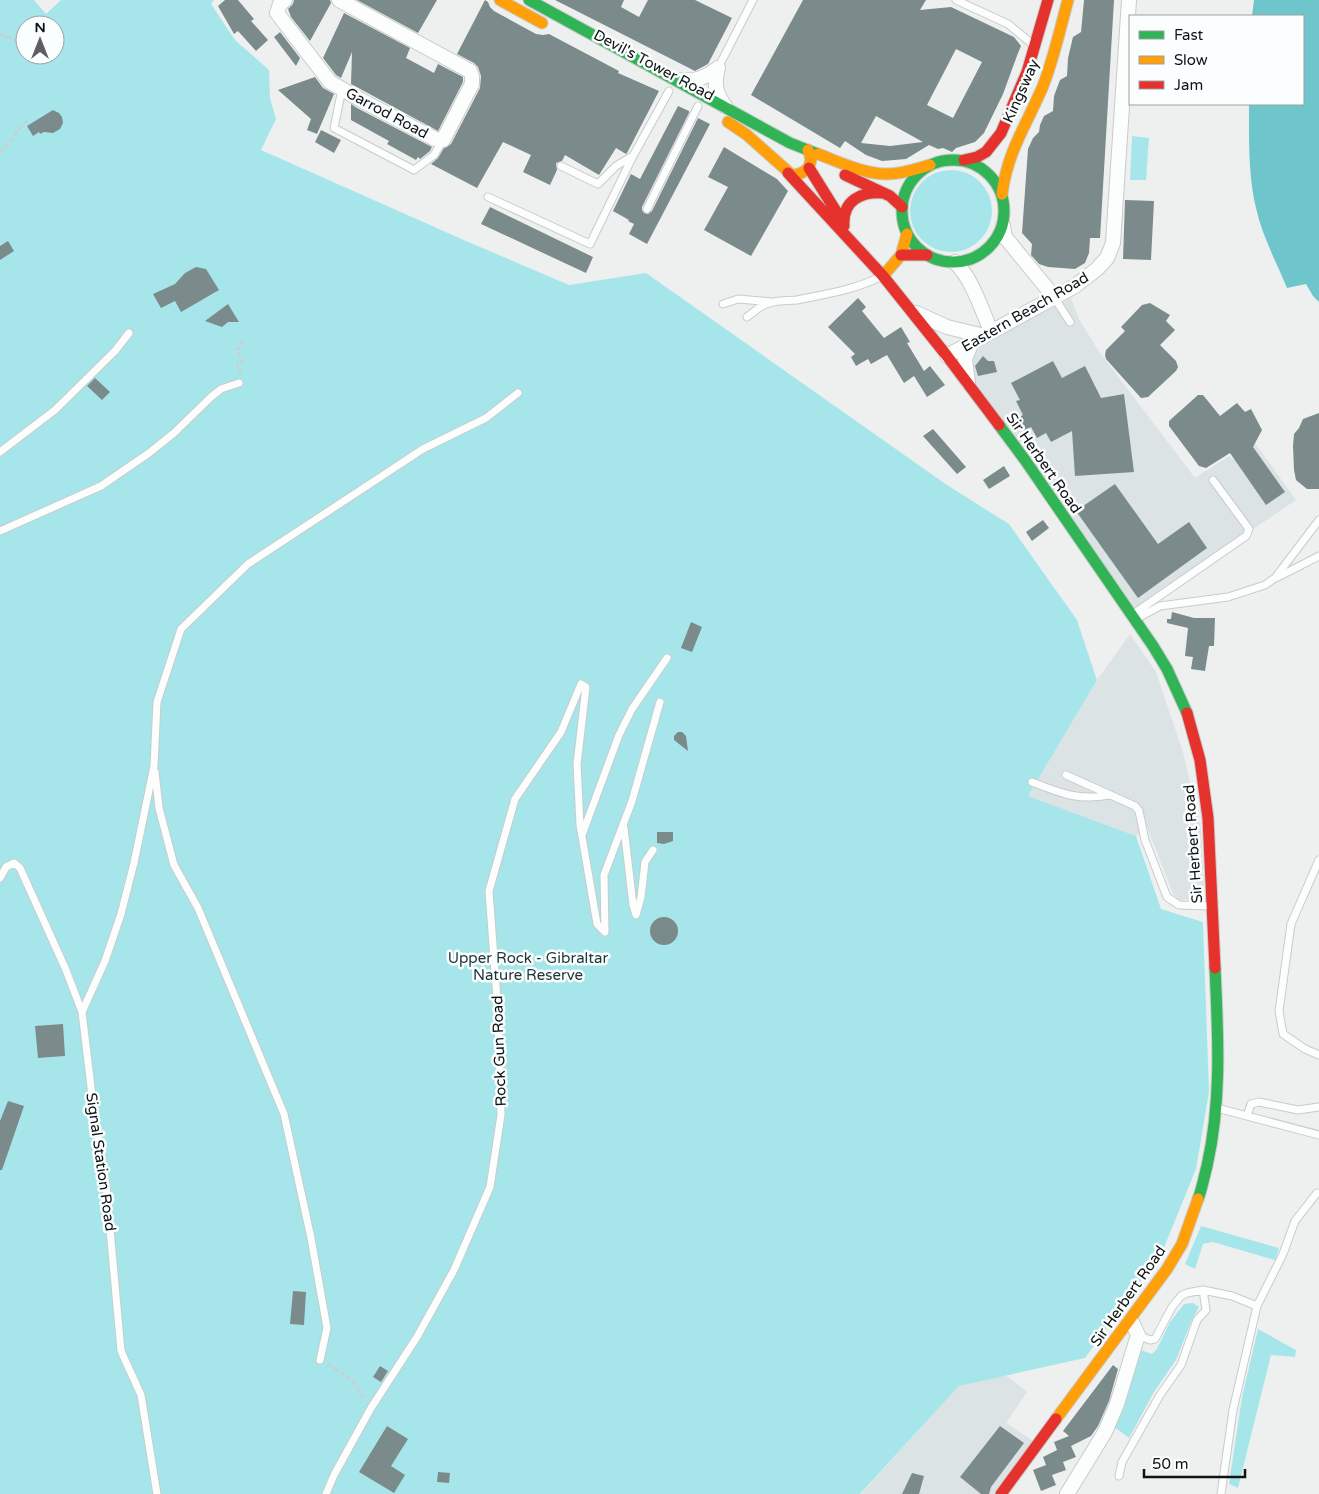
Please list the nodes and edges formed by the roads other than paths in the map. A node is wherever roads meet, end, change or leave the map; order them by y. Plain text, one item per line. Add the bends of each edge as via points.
1 (285, 0) edge
2 (339, 0) edge
3 (500, 0) edge
4 (530, 0) edge
5 (753, 0) edge
6 (956, 0) edge
7 (1048, 0) edge
8 (1068, 0) edge
9 (1129, 0) edge
10 (544, 4) edge
11 (1045, 12) junction
12 (556, 30) dead end
13 (1047, 31) dead end
14 (1041, 48) junction
15 (718, 68) junction
16 (1047, 75) junction
17 (670, 88) junction
18 (342, 89) junction
19 (698, 106) dead end
20 (723, 112) junction
21 (443, 140) junction
22 (803, 148) junction
23 (633, 156) junction
24 (964, 160) junction
25 (930, 165) junction
26 (562, 166) dead end
27 (810, 167) junction
28 (786, 171) junction
29 (884, 193) junction
30 (1002, 194) junction
31 (488, 197) dead end
32 (902, 207) junction
33 (647, 209) dead end
34 (844, 226) junction
35 (1002, 226) junction
36 (907, 234) junction
37 (851, 240) junction
38 (901, 255) junction
39 (927, 255) junction
40 (955, 262) junction
41 (883, 276) junction
42 (1054, 297) junction
43 (773, 302) junction
44 (723, 304) dead end
45 (912, 312) junction
46 (747, 317) dead end
47 (1070, 322) dead end
48 (129, 333) dead end
49 (982, 336) junction
50 (948, 356) junction
51 (239, 383) dead end
52 (969, 385) junction
53 (518, 393) dead end
54 (0, 452) edge
55 (1213, 480) dead end
56 (1319, 520) edge
57 (0, 531) edge
58 (1319, 556) edge
59 (1275, 578) junction
60 (1134, 617) junction
61 (667, 658) dead end
62 (660, 702) dead end
63 (154, 766) junction
64 (1066, 774) dead end
65 (1032, 782) dead end
66 (1109, 795) junction
67 (624, 826) junction
68 (582, 836) junction
69 (653, 850) dead end
70 (1319, 860) edge
71 (0, 878) edge
72 (1212, 906) junction
73 (82, 1012) junction
74 (1319, 1055) edge
75 (1319, 1107) edge
76 (1217, 1108) junction
77 (1247, 1116) junction
78 (1319, 1135) edge
79 (1317, 1193) dead end
80 (1203, 1290) junction
81 (1257, 1306) junction
82 (1130, 1321) junction
83 (1138, 1335) junction
84 (320, 1360) road end
85 (1119, 1476) dead end
86 (157, 1494) edge
87 (326, 1494) edge
88 (1001, 1494) edge
89 (1066, 1494) edge
90 (1221, 1494) edge

1 - 18 street, Garrod Road via 277,12 327,79
2 - 21 street, Garrod Road via 471,73 472,84
3 - 12 main road
4 - 10 main road, Devil's Tower Road
5 - 15 lane
6 - 14 lane via 1008,24
7 - 11 main road, Kingsway
8 - 16 main road, Kingsway
9 - 42 street, Eastern Beach Road via 1113,243 1107,258 1097,269
10 - 17 main road, Devil's Tower Road
11 - 13 lane
11 - 14 main road, Kingsway
14 - 16 lane
14 - 24 main road, Kingsway via 1001,133 982,155
15 - 17 street via 699,80
15 - 20 street via 715,89
16 - 30 main road, Kingsway via 1008,158
17 - 20 main road, Devil's Tower Road
17 - 23 lane
18 - 21 street, Garrod Road via 435,139
18 - 21 lane via 334,128 414,170 434,155
19 - 33 lane
20 - 22 main road, Devil's Tower Road
20 - 28 main road, Devil's Tower Road
22 - 25 main road, Devil's Tower Road via 855,168 881,173 904,172
22 - 27 main road via 812,158
22 - 28 main road via 793,146 785,151 782,160
23 - 26 lane via 616,166 598,184
23 - 31 lane via 590,244
24 - 25 main road via 946,160
24 - 30 main road via 991,176
25 - 32 main road via 908,185
27 - 28 main road via 802,174 792,175
27 - 29 main road via 818,164
27 - 34 main road via 810,173
28 - 37 main road, Devil's Tower Road
29 - 32 main road
29 - 34 main road via 871,192 858,197 845,211
30 - 35 main road via 1005,210
32 - 36 main road
34 - 37 main road
35 - 40 main road via 984,252
35 - 42 street via 1004,237
36 - 38 main road
36 - 39 main road
37 - 41 main road, Sir Herbert Road
38 - 39 main road
38 - 41 main road
39 - 40 main road via 940,261
40 - 49 street via 962,270
41 - 43 lane via 840,291
41 - 45 main road, Sir Herbert Road
42 - 47 lane
42 - 49 street, Eastern Beach Road
43 - 44 lane via 738,299
43 - 46 lane via 759,307
45 - 49 street via 948,327
45 - 50 main road, Sir Herbert Road
48 - 54 lane via 55,410
49 - 50 street, Eastern Beach Road
49 - 52 street via 965,359
50 - 52 main road, Sir Herbert Road
51 - 57 lane via 221,389 174,433 101,486
52 - 60 main road, Sir Herbert Road
53 - 63 lane via 486,418 423,449 248,564 181,629 157,702
55 - 60 lane via 1249,530 1246,536
56 - 59 lane
58 - 59 lane
59 - 60 lane via 1265,585 1228,597 1160,606
60 - 72 main road, Sir Herbert Road via 1178,690 1194,736 1208,818
61 - 68 lane via 632,709 619,735
62 - 67 lane
63 - 73 lane via 122,914
63 - 84 lane via 159,808 174,865 198,908 284,1114 327,1328
64 - 66 lane
65 - 66 lane via 1081,798
66 - 72 lane via 1135,806 1139,811 1167,897 1179,905
67 - 68 lane, Rock Gun Road via 604,875 605,932 597,924
67 - 69 lane via 636,915 642,897 645,862
68 - 87 lane, Rock Gun Road via 577,764 586,686 581,684 560,732 515,799 489,890 501,1115 490,1187 454,1270 422,1329 371,1408
70 - 74 lane via 1291,924 1280,1012 1283,1034
71 - 73 lane, Signal Station Road via 6,867 14,863 20,868
72 - 76 main road, Sir Herbert Road
73 - 86 lane, Signal Station Road via 106,1186 122,1351 141,1395
75 - 77 lane via 1298,1110 1259,1102 1252,1104
76 - 77 lane
76 - 82 main road, Sir Herbert Road via 1207,1168 1192,1221 1167,1269
77 - 78 lane
79 - 81 lane via 1295,1221 1283,1254
80 - 81 lane
80 - 83 lane via 1181,1296 1155,1339
80 - 85 lane via 1206,1310 1198,1320 1181,1365 1122,1462
81 - 90 lane via 1233,1410
82 - 83 street
82 - 88 main road, Sir Herbert Road
83 - 89 street via 1111,1421

